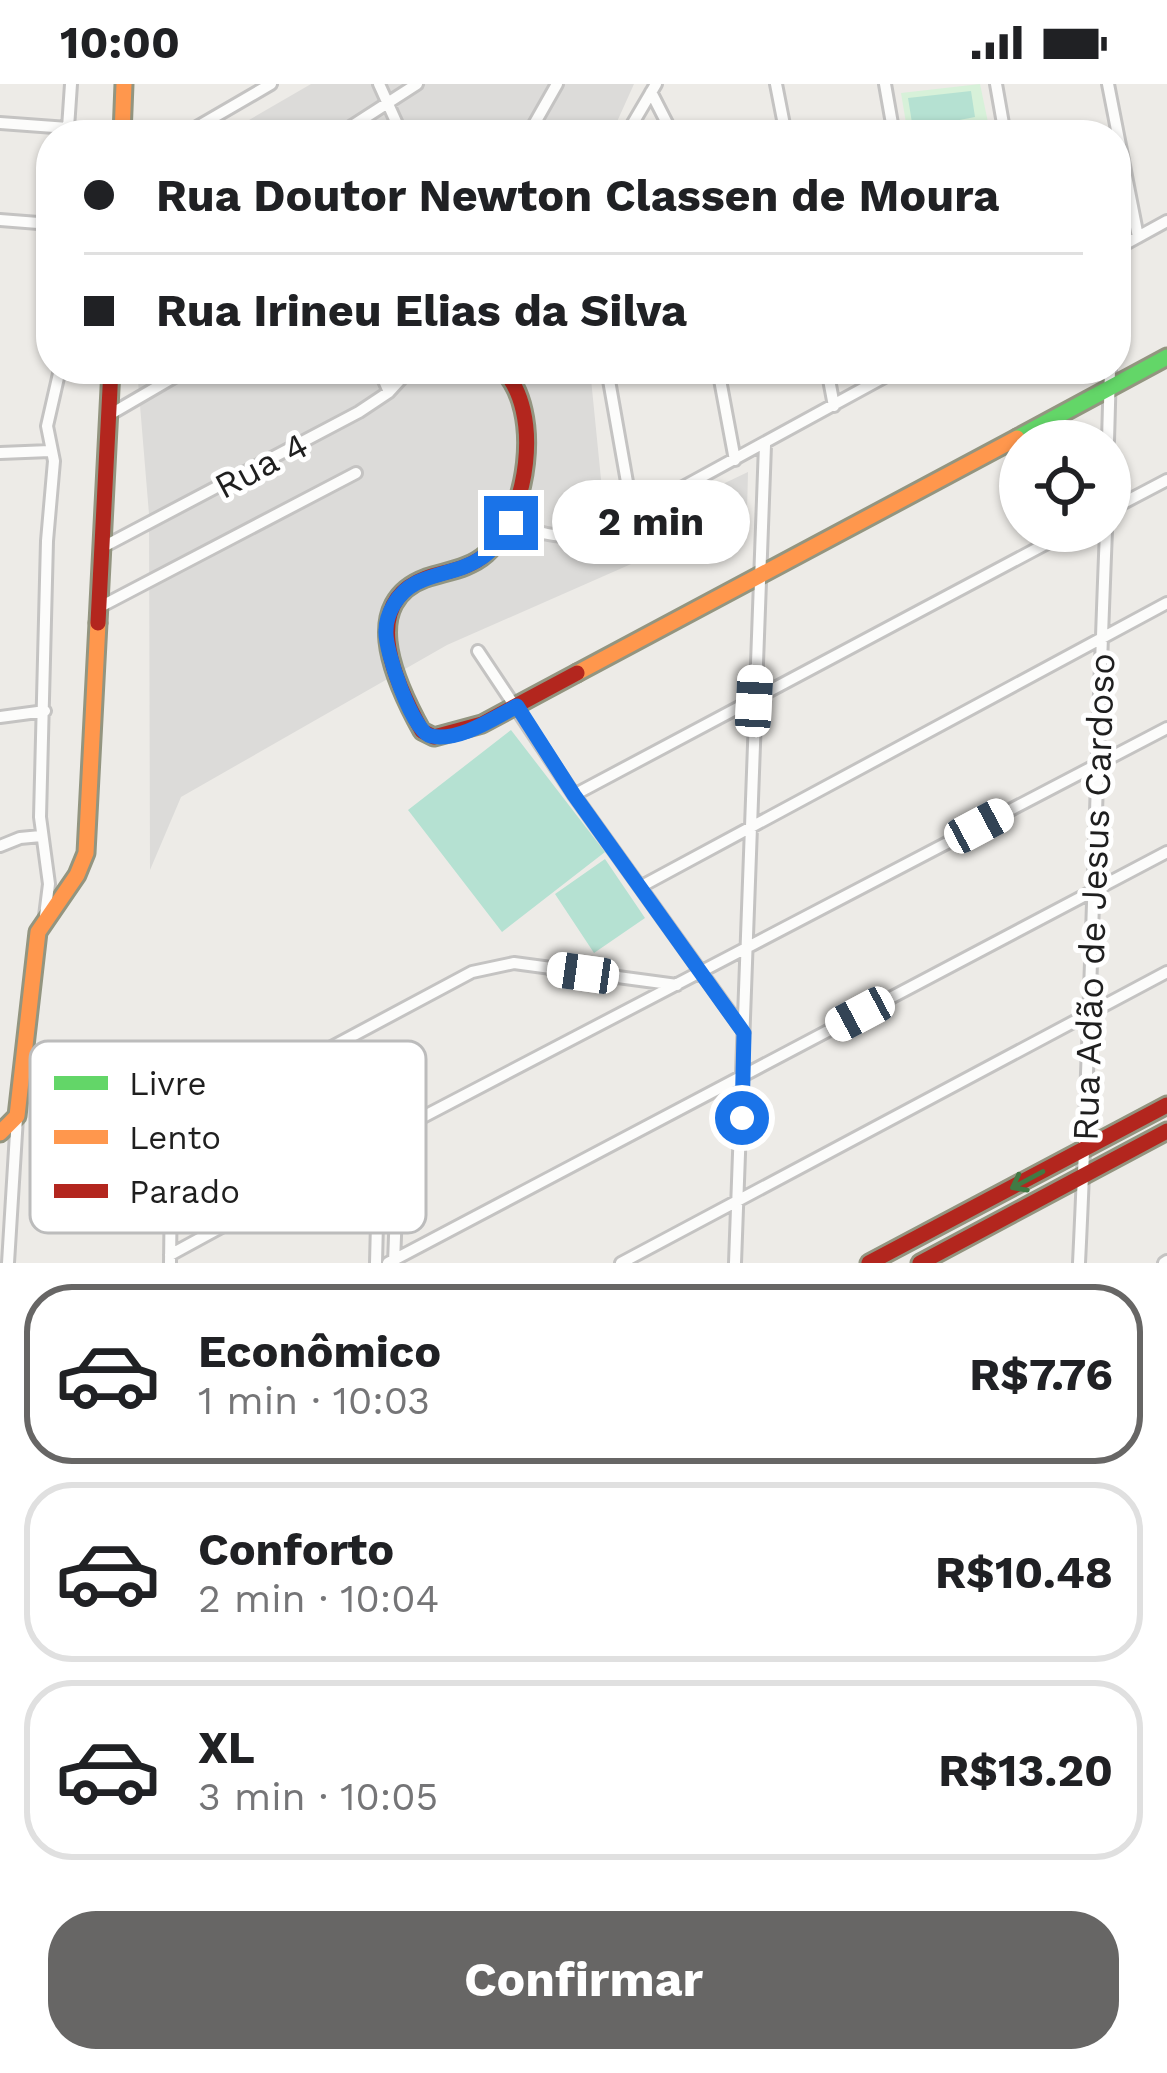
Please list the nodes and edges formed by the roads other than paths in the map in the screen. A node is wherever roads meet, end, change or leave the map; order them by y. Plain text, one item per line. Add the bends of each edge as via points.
1 (71, 84) edge
2 (124, 84) edge
3 (271, 84) edge
4 (379, 84) edge
5 (417, 84) edge
6 (557, 84) edge
7 (776, 84) edge
8 (885, 84) edge
9 (996, 84) edge
10 (1108, 84) edge
11 (653, 88) edge
12 (386, 104) junction
13 (69, 120) edge
14 (123, 120) edge
15 (209, 120) edge
16 (361, 120) edge
17 (394, 120) edge
18 (537, 120) edge
19 (635, 120) edge
20 (667, 120) edge
21 (782, 120) edge
22 (891, 120) edge
23 (1002, 120) edge
24 (1115, 120) edge
25 (0, 123) edge
26 (36, 127) edge
27 (1131, 201) edge
28 (0, 220) edge
29 (1167, 221) edge
30 (36, 223) edge
31 (1138, 237) junction
32 (1131, 241) edge
33 (1167, 356) edge
34 (1131, 375) edge
35 (56, 384) edge
36 (110, 384) edge
37 (162, 384) edge
38 (386, 384) edge
39 (396, 384) edge
40 (513, 384) edge
41 (610, 384) edge
42 (721, 384) edge
43 (830, 384) edge
44 (873, 384) edge
45 (1109, 384) edge
46 (1115, 384) edge
47 (1109, 387) junction
48 (389, 392) junction
49 (834, 406) junction
50 (109, 415) junction
51 (1108, 420) edge
52 (765, 445) junction
53 (50, 451) junction
54 (0, 453) edge
55 (735, 460) junction
56 (356, 473) dead end
57 (1167, 480) edge
58 (1131, 499) edge
59 (633, 516) junction
60 (511, 523) junction
61 (103, 547) junction
62 (1031, 552) edge
63 (1105, 552) edge
64 (760, 575) junction
65 (1167, 603) edge
66 (98, 608) junction
67 (1102, 637) junction
68 (478, 651) dead end
69 (754, 701) junction
70 (517, 706) junction
71 (45, 711) junction
72 (0, 717) edge
73 (1167, 728) edge
74 (1095, 766) junction
75 (574, 795) junction
76 (749, 826) junction
77 (41, 836) junction
78 (0, 846) edge
79 (1167, 852) edge
80 (640, 887) junction
81 (1093, 890) junction
82 (45, 916) junction
83 (748, 948) junction
84 (700, 973) junction
85 (1167, 973) edge
86 (677, 985) junction
87 (1091, 1013) junction
88 (744, 1033) junction
89 (343, 1041) edge
90 (743, 1076) junction
91 (1167, 1105) edge
92 (17, 1116) junction
93 (426, 1116) edge
94 (1167, 1131) edge
95 (0, 1133) edge
96 (1086, 1149) junction
97 (1084, 1175) junction
98 (739, 1201) junction
99 (216, 1233) edge
100 (377, 1233) edge
101 (170, 1259) edge
102 (392, 1262) edge
103 (8, 1263) edge
104 (376, 1263) edge
105 (620, 1263) edge
106 (735, 1263) edge
107 (869, 1263) edge
108 (920, 1263) edge
109 (1079, 1263) edge

1 - 13 street
2 - 14 main road
3 - 15 street
4 - 12 street
5 - 12 street
6 - 18 street
7 - 21 street
8 - 22 street
9 - 23 street
10 - 24 street
11 - 19 street
11 - 20 street
12 - 16 street
12 - 17 street
25 - 26 street
27 - 31 street
28 - 30 street
29 - 31 street
31 - 32 street
33 - 34 main road
35 - 53 street via 46,426
36 - 50 main road
37 - 50 street
38 - 48 street
39 - 48 street, Rua 4
40 - 60 main road via 526,416
41 - 59 street
42 - 55 street
43 - 49 street
44 - 49 street
45 - 47 street
46 - 47 main road
47 - 51 street
47 - 64 main road
48 - 61 street, Rua 4
49 - 52 street
50 - 61 main road
52 - 55 street
52 - 64 street
53 - 54 street
53 - 71 street
55 - 59 street
56 - 66 street
57 - 58 street
59 - 60 street via 572,538
60 - 70 main road via 479,560 416,581 395,601 386,631 417,726 428,736 469,729
61 - 66 main road
62 - 69 street
63 - 67 street, Rua Adão de Jesus Cardoso
64 - 69 street
64 - 70 main road
65 - 67 street
66 - 82 main road via 86,853
67 - 74 street, Rua Adão de Jesus Cardoso
67 - 76 street
68 - 70 street
69 - 75 street
69 - 76 street
70 - 75 street
71 - 72 street
71 - 77 street
73 - 74 street
74 - 81 street, Rua Adão de Jesus Cardoso
74 - 83 street
75 - 80 street
76 - 80 street
76 - 83 street
77 - 78 street
77 - 82 street
79 - 81 street
80 - 84 street
81 - 87 street, Rua Adão de Jesus Cardoso
81 - 90 street
82 - 92 main road via 34,948
83 - 84 street
83 - 88 street
84 - 86 street
84 - 88 street
85 - 87 street
86 - 89 street via 514,963 472,972
86 - 93 street
87 - 96 street, Rua Adão de Jesus Cardoso
87 - 98 street
88 - 90 street
90 - 98 street
90 - 102 street
91 - 96 main road
92 - 95 main road
92 - 103 street
94 - 97 main road
96 - 97 street, Rua Adão de Jesus Cardoso
96 -> 107 main road
97 - 108 main road
97 - 109 street, Rua Adão de Jesus Cardoso
98 - 105 street
98 - 106 street
99 - 101 street
100 - 104 street

